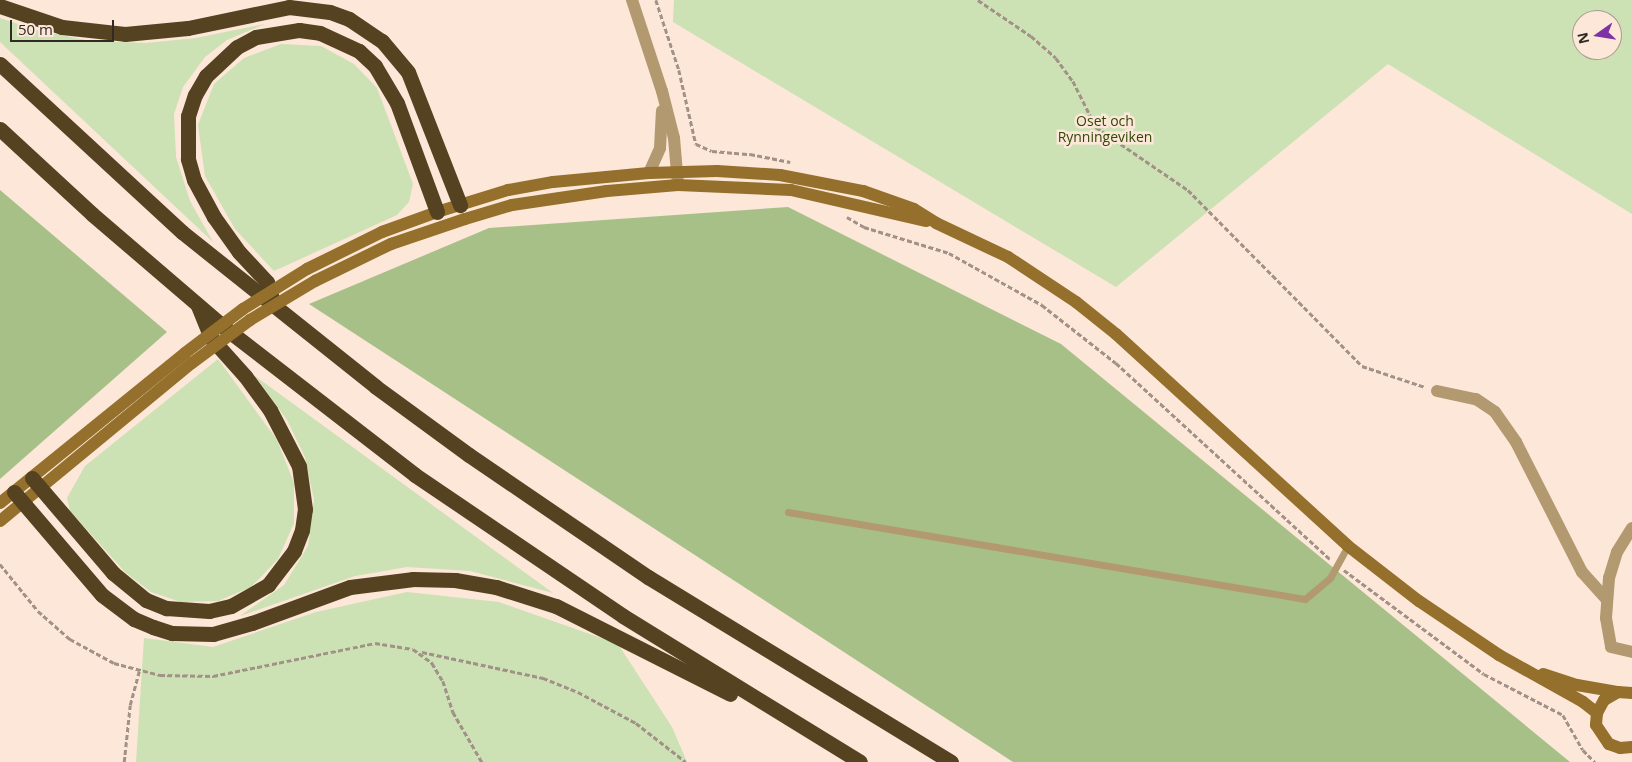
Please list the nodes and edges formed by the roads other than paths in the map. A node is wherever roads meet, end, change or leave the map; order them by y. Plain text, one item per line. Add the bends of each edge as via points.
1 (632, 0) edge
2 (0, 6) edge
3 (0, 64) edge
4 (662, 91) junction
5 (0, 129) edge
6 (677, 172) junction
7 (649, 173) junction
8 (678, 185) junction
9 (462, 212) junction
10 (439, 219) junction
11 (936, 223) junction
12 (197, 304) junction
13 (275, 306) junction
14 (188, 358) junction
15 (1436, 391) road end
16 (37, 483) junction
17 (19, 497) junction
18 (0, 503) edge
19 (788, 512) dead end
20 (0, 521) edge
21 (1632, 528) edge
22 (1348, 546) junction
23 (1606, 599) junction
24 (1632, 652) edge
25 (1522, 669) junction
26 (1618, 692) junction
27 (1632, 693) edge
28 (1597, 713) junction
29 (1628, 749) edge
30 (858, 762) edge
31 (951, 762) edge

1 - 4 street
2 - 9 highway via 62,27 125,34 188,28 289,7 316,9 349,19 382,41 408,72
3 - 13 highway via 182,232
4 - 6 street via 674,138
4 - 7 street via 660,148
5 - 12 highway
6 - 7 street
6 - 8 street
6 - 11 street via 780,175 825,182 914,209
7 - 9 street via 553,182
8 - 9 street via 556,197
8 - 11 street via 791,190
9 - 10 street
10 - 13 highway via 398,103 375,66 359,52 327,36 299,30 256,37 237,47 210,71 195,96 188,116 188,159 194,180 214,217 267,282
10 - 14 street, bridge via 315,281
10 - 14 street, bridge via 382,232 307,269 243,309
11 - 22 street via 1008,257 1109,328
12 - 16 highway via 211,338 258,392 281,428 299,466 305,509 302,530 283,569 250,598 230,606 210,611 166,608 140,596 113,573
12 - 30 highway via 355,430 499,534 623,616
13 - 31 highway via 376,387 579,532
14 - 16 street
15 - 23 street via 1476,399 1495,412 1516,442 1582,572
16 - 17 street
17 - 18 street
17 - 20 street
17 - 30 highway via 102,595 123,612 153,627 186,634 213,634 252,623 329,593 370,583 413,578 476,583 537,599 591,622
19 - 22 lane via 1304,600 1330,578
21 - 23 street via 1617,552
22 - 25 street via 1419,601
23 - 24 street via 1611,647
25 - 26 street via 1577,685
25 - 28 street
26 - 27 street
26 - 28 street via 1604,700
28 - 29 street via 1596,725 1600,736 1609,744

